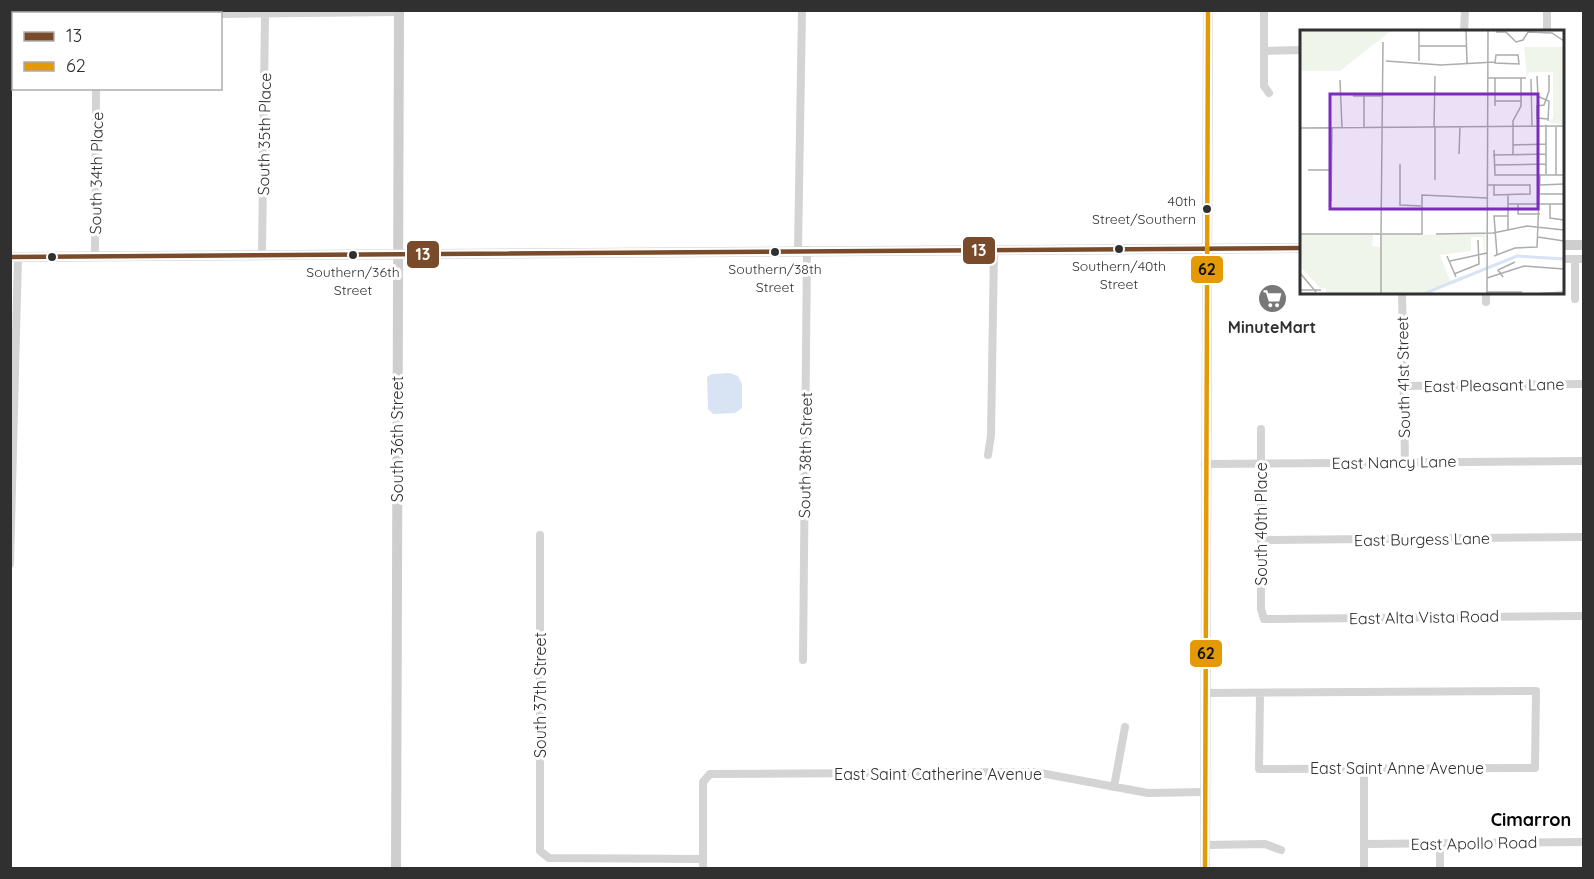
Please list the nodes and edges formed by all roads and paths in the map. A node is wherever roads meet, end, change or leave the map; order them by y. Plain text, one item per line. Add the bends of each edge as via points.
1 (802, 10) edge
2 (1208, 10) edge
3 (1264, 10) edge
4 (1465, 10) edge
5 (1547, 10) edge
6 (399, 11) edge
7 (222, 14) edge
8 (265, 14) junction
9 (1464, 30) edge
10 (1547, 30) edge
11 (1300, 50) edge
12 (1264, 51) junction
13 (96, 90) edge
14 (1269, 93) dead end
15 (1564, 245) edge
16 (1584, 245) edge
17 (1300, 248) edge
18 (994, 249) junction
19 (1206, 249) junction
20 (802, 250) junction
21 (397, 254) junction
22 (262, 255) junction
23 (14, 257) edge
24 (94, 257) junction
25 (1579, 259) edge
26 (1564, 260) edge
27 (1402, 294) edge
28 (1486, 294) edge
29 (1575, 299) dead end
30 (1486, 302) dead end
31 (1584, 384) edge
32 (1404, 386) junction
33 (1262, 429) dead end
34 (988, 455) dead end
35 (1584, 461) edge
36 (1405, 462) junction
37 (1205, 464) junction
38 (1262, 464) junction
39 (540, 535) dead end
40 (1584, 537) edge
41 (1261, 540) junction
42 (10, 564) edge
43 (1584, 616) edge
44 (1264, 619) joint
45 (803, 660) dead end
46 (1205, 693) junction
47 (1260, 693) junction
48 (1125, 727) dead end
49 (1364, 768) junction
50 (1114, 787) junction
51 (1205, 792) junction
52 (1584, 842) edge
53 (1440, 843) junction
54 (1364, 844) junction
55 (1205, 845) junction
56 (1281, 850) dead end
57 (703, 858) junction
58 (396, 868) edge
59 (703, 868) edge
60 (1205, 868) edge
61 (1364, 868) edge
62 (1440, 868) edge

1 - 20 street, South 38th Street
2 - 19 main road
3 - 12 street
4 - 9 street
5 - 10 street
6 - 8 street
6 - 21 main road, South 36th Street
7 - 8 street
8 - 22 street, South 35th Place
11 - 12 street
12 - 14 street via 1264,86
13 - 24 street, South 34th Place
15 - 16 main road
17 - 19 main road
18 - 19 main road
18 - 20 main road
18 - 34 street
19 - 37 main road
20 - 21 main road
20 - 45 street, South 38th Street
21 - 22 main road
21 - 58 main road, South 36th Street
22 - 24 main road
23 - 24 main road
23 - 42 street
25 - 26 street
25 - 29 street
27 - 32 street, South 41st Street
28 - 30 street
31 - 32 street, East Pleasant Lane
32 - 36 street, South 41st Street
33 - 38 street, South 40th Place
35 - 36 street, East Nancy Lane
36 - 38 street, East Nancy Lane
37 - 38 street, East Nancy Lane
37 - 46 main road
38 - 41 street, South 40th Place
39 - 57 street, South 37th Street via 542,856
40 - 41 street, East Burgess Lane
41 - 44 street, South 40th Place
43 - 44 street, East Alta Vista Road
46 - 47 street
46 - 51 main road
47 - 49 street, East Saint Anne Avenue via 1259,769
47 - 49 street, East Saint Anne Avenue via 1536,691 1536,768
48 - 50 street
49 - 54 street
50 - 51 street, East Saint Catherine Avenue via 1148,793
50 - 57 street, East Saint Catherine Avenue via 1035,772 706,776
51 - 55 main road
52 - 53 street, East Apollo Road
53 - 54 street, East Apollo Road
53 - 62 street
54 - 61 street
55 - 56 street via 1265,844
55 - 60 main road
57 - 59 street

